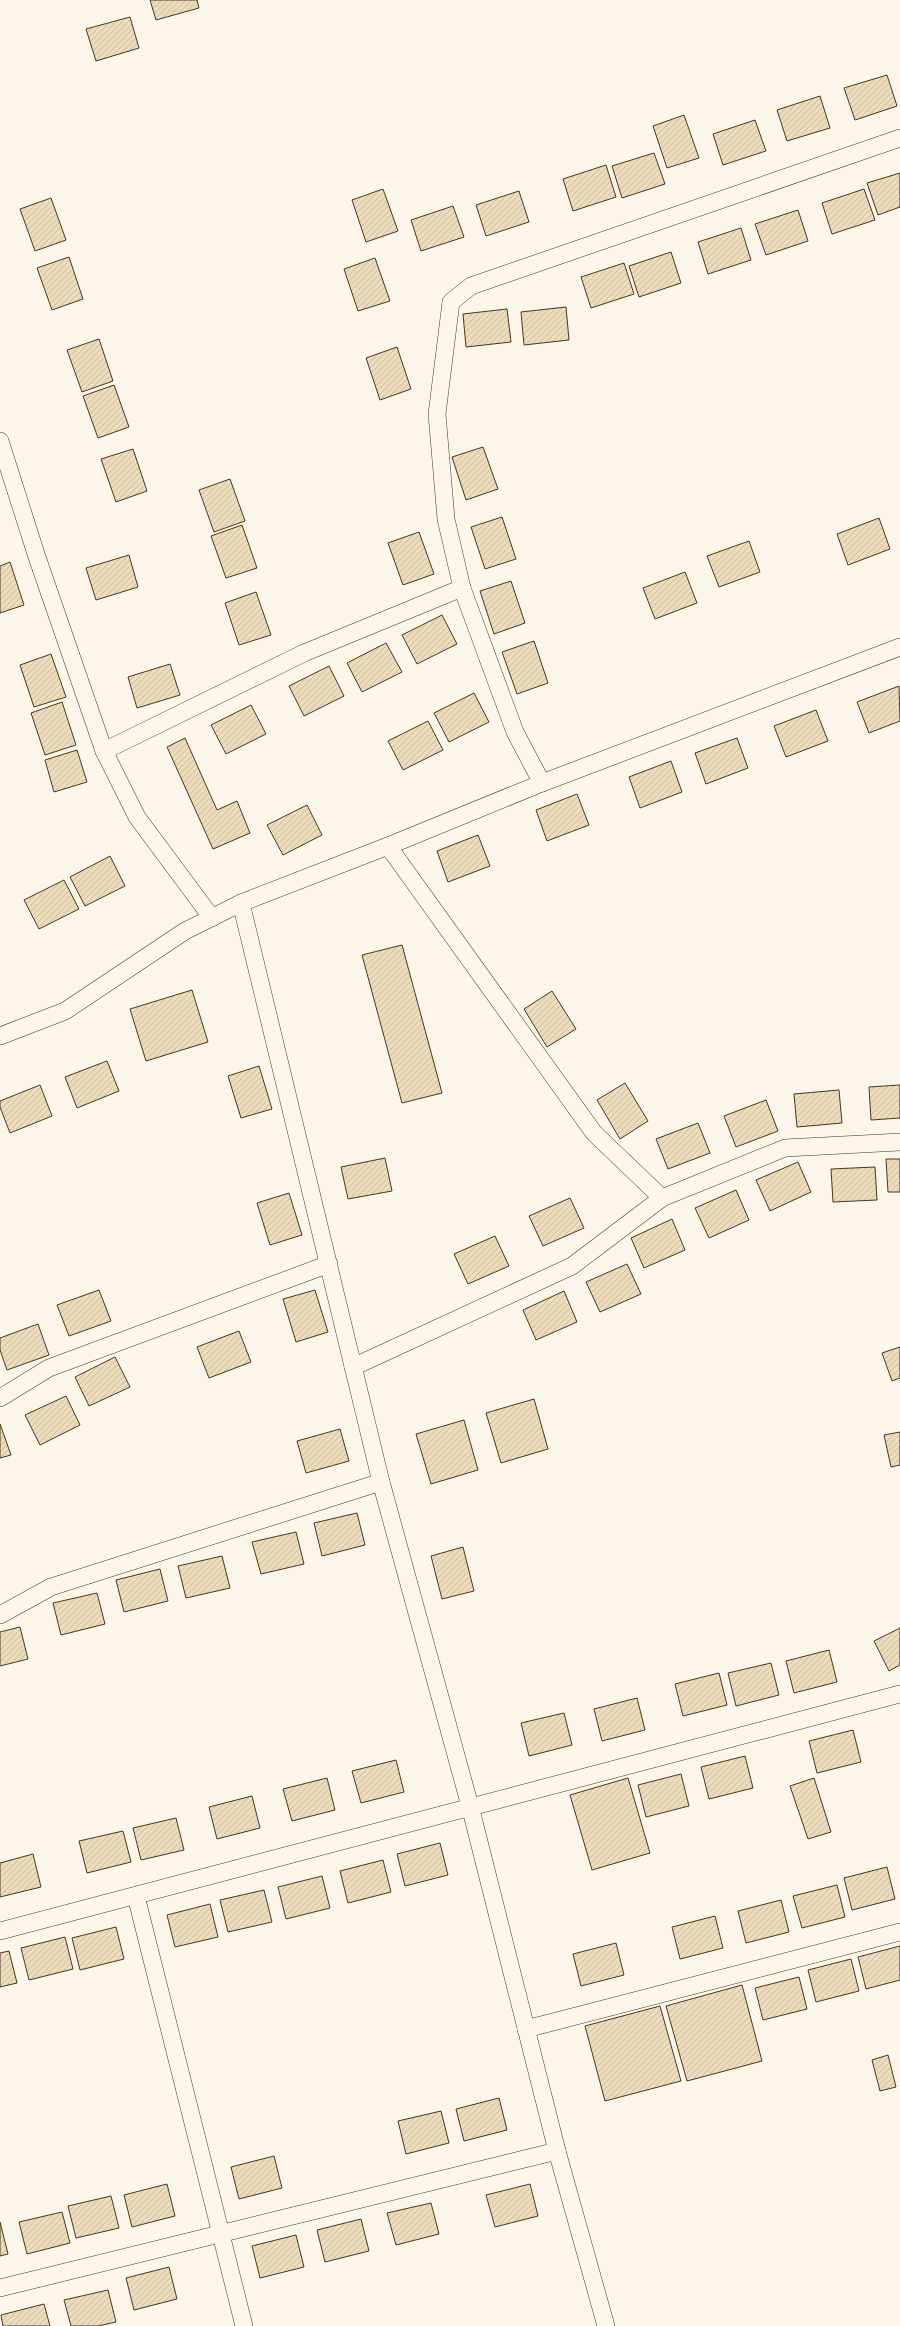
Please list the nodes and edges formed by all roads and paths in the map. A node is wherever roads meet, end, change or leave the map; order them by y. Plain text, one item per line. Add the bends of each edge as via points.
1 (900, 138) edge
2 (0, 441) edge
3 (462, 588) junction
4 (900, 646) edge
5 (104, 751) junction
6 (542, 783) junction
7 (388, 846) junction
8 (241, 903) junction
9 (212, 918) junction
10 (0, 1036) edge
11 (900, 1142) edge
12 (662, 1198) junction
13 (329, 1264) junction
14 (354, 1366) junction
15 (0, 1398) edge
16 (381, 1482) junction
17 (0, 1615) edge
18 (900, 1694) edge
19 (470, 1806) junction
20 (136, 1896) junction
21 (0, 1931) edge
22 (900, 1932) edge
23 (526, 2029) junction
24 (558, 2151) junction
25 (219, 2232) junction
26 (0, 2288) edge
27 (244, 2326) edge
28 (606, 2326) edge

1 - 3 street via 471,286 451,302 437,414 446,519
2 - 5 street
3 - 5 street via 304,653
3 - 6 street via 515,732
4 - 6 street
5 - 9 street via 137,817
6 - 7 street
7 - 8 street
7 - 12 street via 594,1133
8 - 9 street
8 - 13 street
9 - 10 street via 185,931 65,1011
11 - 12 street via 785,1148
12 - 14 street via 572,1266
13 - 14 street
13 - 15 street via 50,1368
14 - 16 street
16 - 17 street via 51,1587
16 - 19 street
18 - 19 street
19 - 20 street
19 - 23 street
20 - 21 street
20 - 25 street
22 - 23 street
23 - 24 street
24 - 25 street
24 - 28 street
25 - 26 street
25 - 27 street

